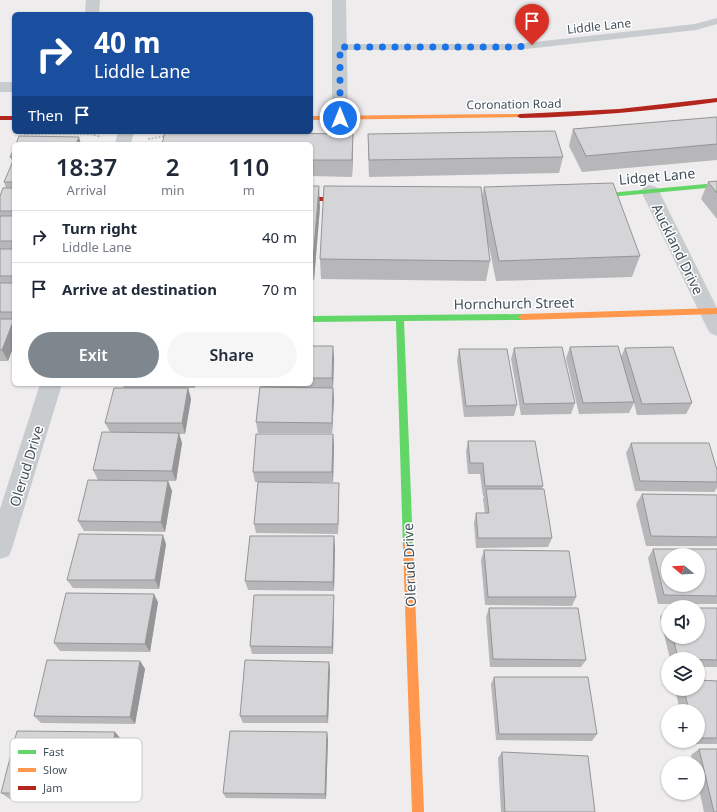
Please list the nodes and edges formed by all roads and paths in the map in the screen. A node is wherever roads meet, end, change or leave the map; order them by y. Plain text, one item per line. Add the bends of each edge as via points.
1 (93, 0) edge
2 (339, 0) edge
3 (92, 12) edge
4 (717, 21) edge
5 (340, 47) junction
6 (0, 87) edge
7 (12, 87) edge
8 (717, 100) edge
9 (0, 118) edge
10 (12, 118) edge
11 (313, 118) edge
12 (340, 118) junction
13 (23, 134) dead end
14 (104, 138) dead end
15 (717, 185) edge
16 (650, 191) junction
17 (576, 198) edge
18 (313, 199) edge
19 (365, 199) edge
20 (714, 317) edge
21 (400, 318) junction
22 (313, 319) edge
23 (50, 386) edge
24 (0, 548) edge
25 (418, 812) edge

1 - 3 street
2 - 5 street
4 - 5 lane, Liddle Lane via 696,27 517,47
5 - 12 street
6 - 7 street
8 - 12 street, Coronation Road via 551,116
9 - 10 street
11 - 12 street, Coronation Road
13 - 14 path via 91,134
15 - 16 street, Lidget Lane
16 - 17 street, Lidget Lane
16 - 20 street, Auckland Drive
18 - 19 street
20 - 21 street, Hornchurch Street
21 - 22 street, Hornchurch Street
21 - 25 street, Olerud Drive
23 - 24 street, Olerud Drive

